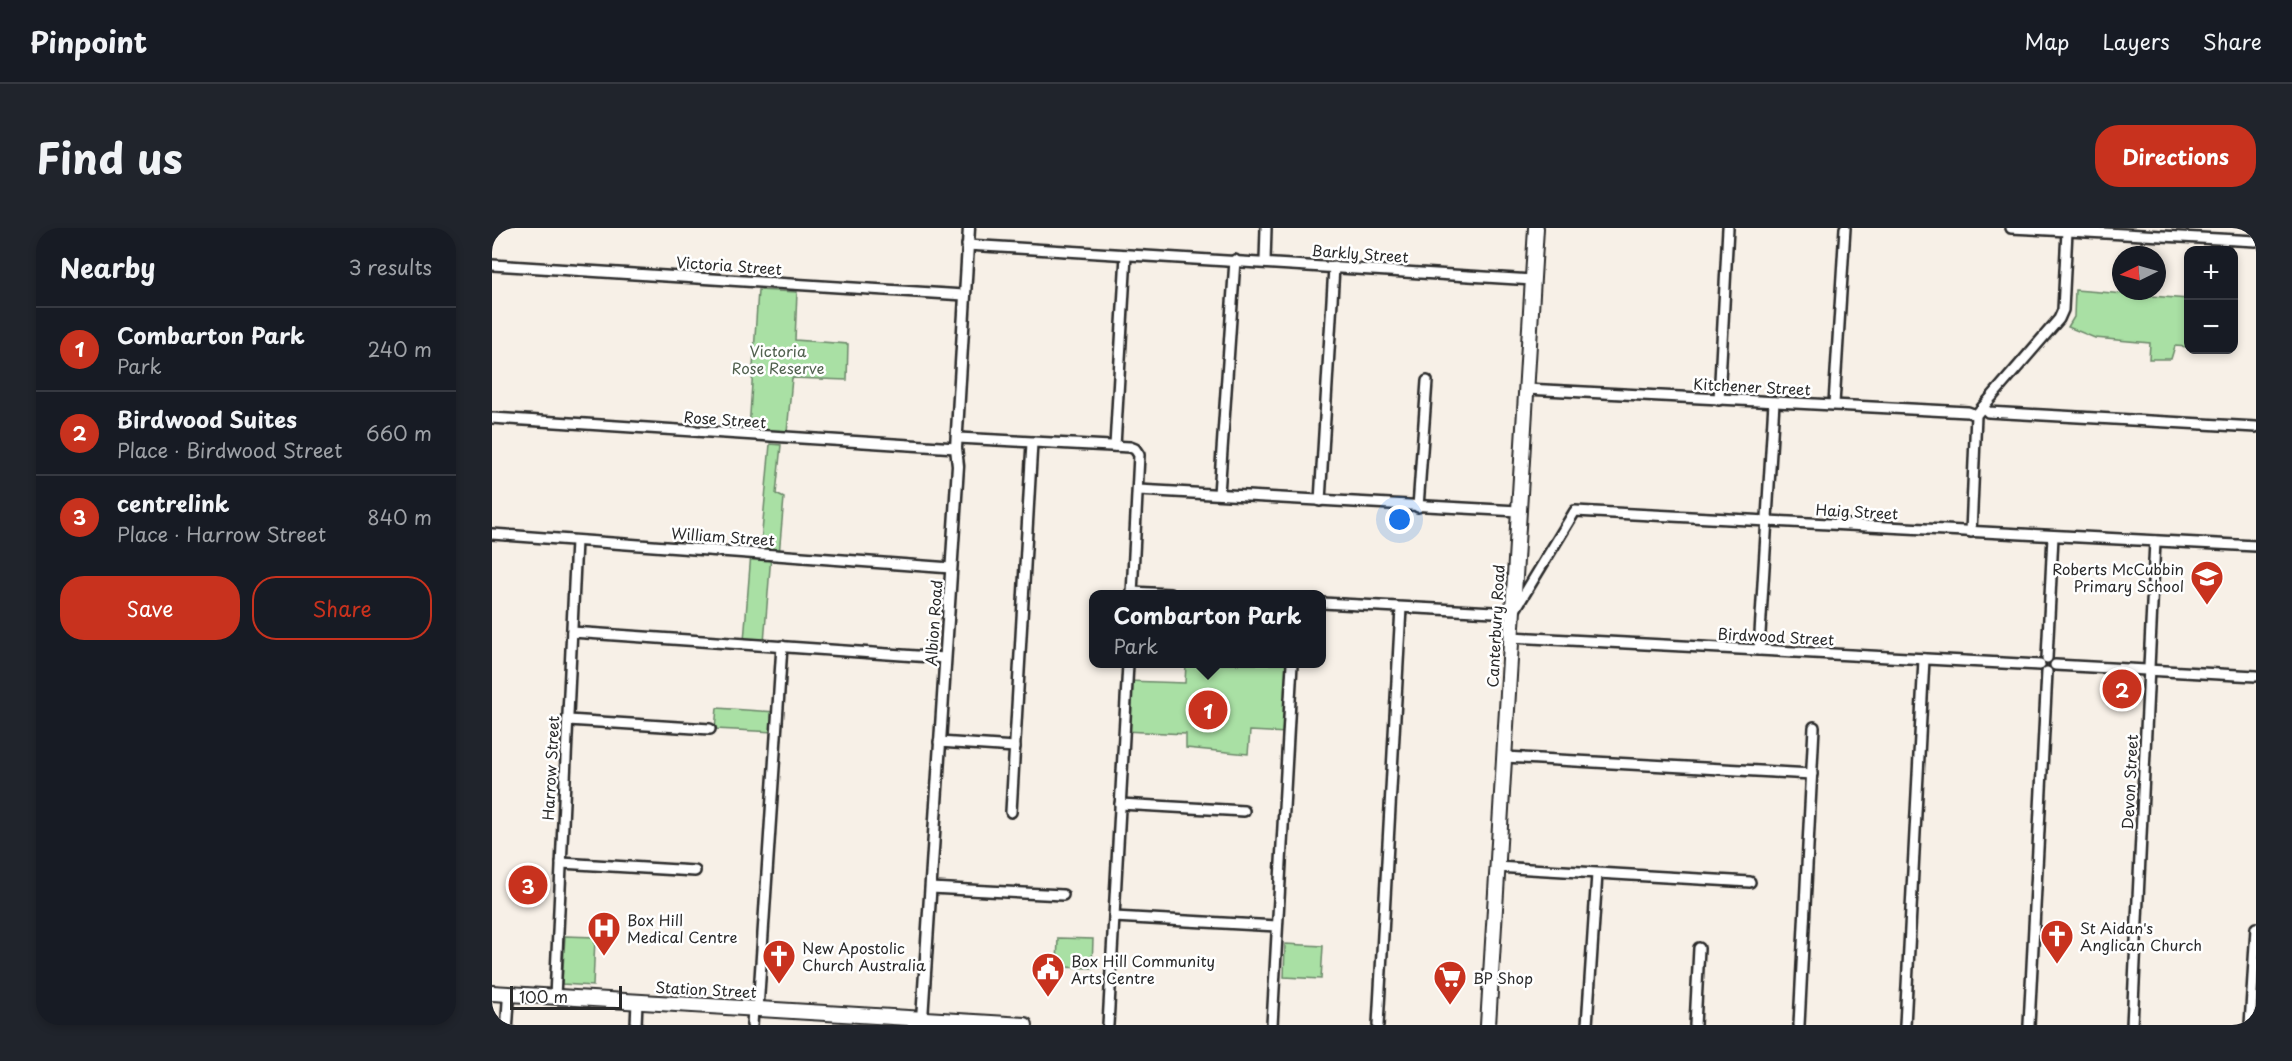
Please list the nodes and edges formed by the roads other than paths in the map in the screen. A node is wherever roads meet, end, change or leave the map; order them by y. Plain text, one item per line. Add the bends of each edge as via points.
1 (969, 228) edge
2 (1266, 228) edge
3 (1536, 228) edge
4 (1728, 228) edge
5 (1845, 228) edge
6 (2011, 228) edge
7 (2067, 231) junction
8 (2256, 241) edge
9 (968, 245) junction
10 (1126, 255) junction
11 (1235, 260) junction
12 (1264, 262) junction
13 (492, 266) edge
14 (1334, 267) junction
15 (1534, 280) junction
16 (964, 295) junction
17 (1427, 381) dead end
18 (1526, 389) junction
19 (1719, 400) junction
20 (1774, 402) junction
21 (1834, 404) junction
22 (1983, 407) junction
23 (1976, 415) junction
24 (492, 418) edge
25 (2256, 427) edge
26 (957, 443) junction
27 (1032, 443) junction
28 (1115, 446) junction
29 (1138, 490) junction
30 (1219, 494) junction
31 (1320, 501) junction
32 (1418, 507) junction
33 (1518, 511) junction
34 (1767, 521) junction
35 (1971, 532) junction
36 (492, 534) edge
37 (2053, 536) junction
38 (576, 541) junction
39 (2155, 541) junction
40 (2256, 546) edge
41 (951, 568) junction
42 (1132, 590) edge
43 (1326, 603) edge
44 (1401, 608) junction
45 (1513, 613) junction
46 (572, 632) junction
47 (1511, 637) junction
48 (782, 646) junction
49 (1759, 650) junction
50 (945, 658) junction
51 (1924, 659) junction
52 (2047, 665) junction
53 (1128, 668) edge
54 (1292, 668) edge
55 (2150, 670) junction
56 (2256, 676) edge
57 (568, 720) junction
58 (1814, 727) dead end
59 (710, 729) dead end
60 (939, 742) junction
61 (1015, 747) junction
62 (1504, 757) junction
63 (1812, 774) junction
64 (1120, 804) junction
65 (1244, 811) dead end
66 (1011, 812) dead end
67 (561, 863) junction
68 (1497, 867) junction
69 (695, 871) dead end
70 (1597, 874) junction
71 (1750, 882) dead end
72 (931, 888) junction
73 (1063, 895) dead end
74 (1114, 917) junction
75 (1277, 926) junction
76 (2256, 928) edge
77 (1700, 948) dead end
78 (492, 993) edge
79 (509, 994) junction
80 (555, 997) junction
81 (637, 1002) junction
82 (755, 1009) junction
83 (922, 1019) junction
84 (870, 1020) edge
85 (989, 1024) edge
86 (507, 1025) edge
87 (636, 1025) edge
88 (752, 1025) edge
89 (1025, 1025) edge
90 (1108, 1025) edge
91 (1272, 1025) edge
92 (1378, 1025) edge
93 (1488, 1025) edge
94 (1587, 1025) edge
95 (1695, 1025) edge
96 (1799, 1025) edge
97 (1905, 1025) edge
98 (2029, 1025) edge
99 (2132, 1025) edge
100 (2250, 1025) edge

1 - 9 street, Albion Road
2 - 12 street
3 - 15 main road, Canterbury Road
4 - 19 street
5 - 21 street
6 - 7 street
7 - 8 street
7 - 22 street via 2063,310 2059,319
9 - 10 street, Barkly Street
9 - 16 street, Albion Road
10 - 11 street, Barkly Street
10 - 28 street
11 - 12 street, Barkly Street
11 - 30 street
12 - 14 street, Barkly Street
13 - 16 street, Victoria Street
14 - 15 street, Barkly Street
14 - 31 street
15 - 18 main road, Canterbury Road
16 - 26 street, Albion Road
17 - 32 street
18 - 19 street, Kitchener Street
18 - 33 main road, Canterbury Road
19 - 20 street, Kitchener Street
20 - 21 street, Kitchener Street
20 - 34 street
21 - 23 street, Kitchener Street
22 - 23 street
22 - 25 street via 1988,412
23 - 35 street
24 - 26 street, Rose Street
26 - 27 street, Rose Street
26 - 41 street, Albion Road
27 - 28 street, Rose Street
27 - 61 street
28 - 29 street, Rose Street via 1136,449
29 - 30 street
29 - 42 street
30 - 31 street
31 - 32 street
32 - 33 street
33 - 45 main road, Canterbury Road
34 - 35 street, Haig Street
34 - 45 street, Haig Street via 1575,511
34 - 49 street
35 - 37 street, Haig Street
36 - 38 street, William Street
37 - 39 street, Haig Street
37 - 52 street
38 - 41 street, William Street
38 - 46 street, Harrow Street
39 - 40 street, Haig Street
39 - 55 street, Devon Street
41 - 50 street, Albion Road
43 - 44 street
44 - 45 street
44 - 92 street
45 - 47 main road, Canterbury Road
46 - 48 street
46 - 57 street, Harrow Street
47 - 49 street, Birdwood Street
47 - 62 main road, Canterbury Road
48 - 50 street
48 - 82 street
49 - 51 street, Birdwood Street
50 - 60 street, Albion Road
51 - 52 street, Birdwood Street
51 - 97 street
52 - 55 street, Birdwood Street
52 - 98 street
53 - 64 street
54 - 75 street
55 - 56 street, Birdwood Street
55 - 99 street, Devon Street
57 - 59 street
57 - 67 street, Harrow Street
58 - 63 street
60 - 61 street
60 - 72 street, Albion Road
61 - 66 street
62 - 63 street
62 - 68 main road, Canterbury Road
63 - 96 street
64 - 65 street
64 - 74 street
67 - 69 street
67 - 80 street, Harrow Street
68 - 70 street
68 - 93 main road, Canterbury Road
70 - 71 street
70 - 94 street
72 - 73 street
72 - 83 street, Albion Road
74 - 75 street
74 - 90 street
75 - 91 street
76 - 100 street
77 - 95 street
78 - 79 main road, Station Street
79 - 80 main road, Station Street
79 - 86 street
80 - 81 main road, Station Street
81 - 82 main road, Station Street
81 - 87 street
82 - 84 main road, Station Street
82 - 88 street
83 - 84 main road, Station Street
83 - 85 main road, Station Street
85 - 89 main road, Station Street

